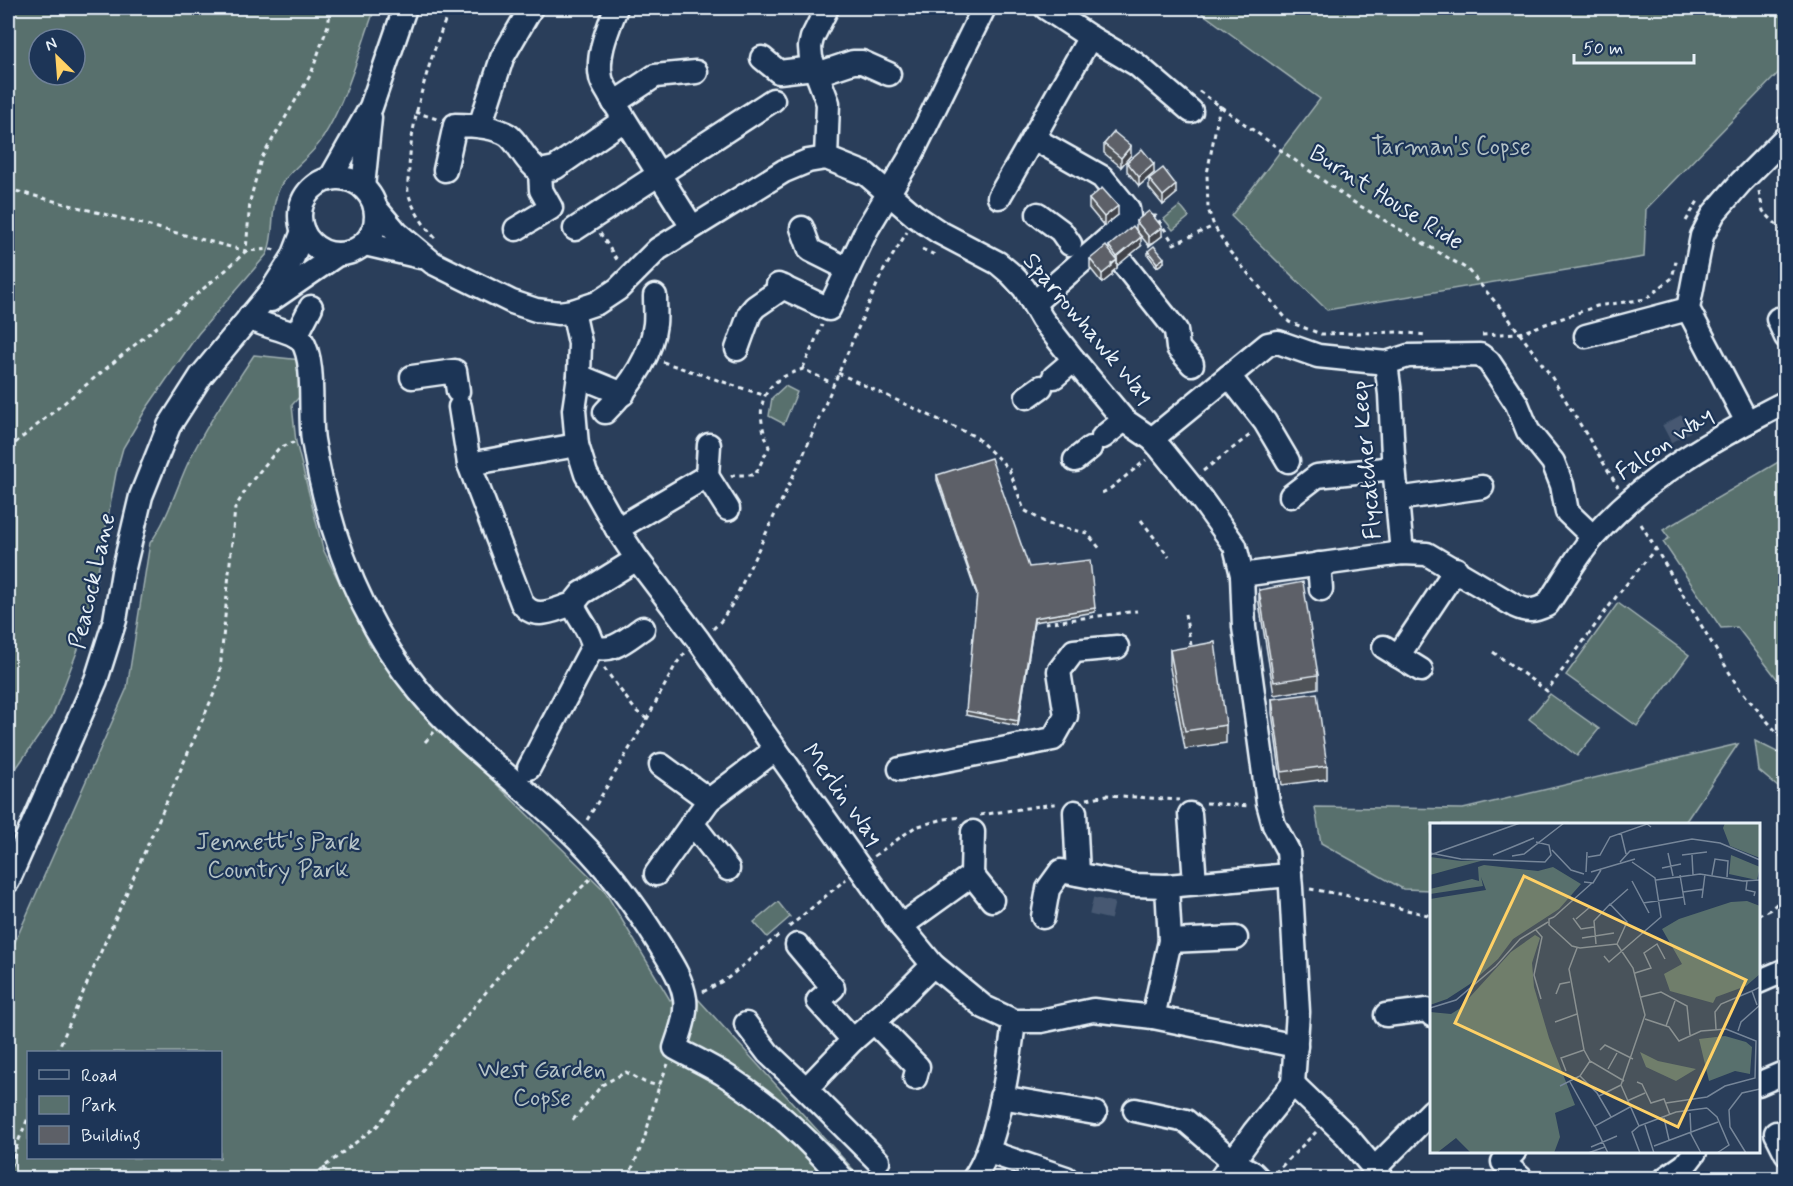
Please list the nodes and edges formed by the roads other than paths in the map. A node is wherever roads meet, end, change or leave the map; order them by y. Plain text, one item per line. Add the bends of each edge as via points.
1 (405, 8) edge
2 (531, 8) edge
3 (616, 8) edge
4 (827, 8) edge
5 (984, 8) edge
6 (1046, 8) edge
7 (1090, 37) junction
8 (762, 58) dead end
9 (815, 71) junction
10 (696, 72) dead end
11 (889, 74) dead end
12 (773, 100) dead end
13 (371, 107) junction
14 (619, 111) junction
15 (1191, 111) dead end
16 (480, 126) junction
17 (1778, 132) edge
18 (1033, 138) junction
19 (826, 158) junction
20 (445, 170) dead end
21 (540, 171) junction
22 (659, 174) junction
23 (330, 179) junction
24 (363, 187) junction
25 (887, 194) junction
26 (999, 197) dead end
27 (375, 207) junction
28 (1038, 214) dead end
29 (583, 224) road end
30 (692, 227) junction
31 (802, 228) dead end
32 (516, 229) dead end
33 (303, 231) junction
34 (365, 244) junction
35 (431, 249) junction
36 (1114, 251) junction
37 (1076, 252) junction
38 (338, 254) junction
39 (848, 269) junction
40 (655, 296) dead end
41 (1034, 303) junction
42 (311, 307) dead end
43 (1688, 309) junction
44 (573, 311) junction
45 (253, 313) junction
46 (296, 336) junction
47 (1586, 336) dead end
48 (737, 349) dead end
49 (1074, 360) junction
50 (1386, 363) junction
51 (1192, 364) dead end
52 (579, 376) junction
53 (1229, 376) junction
54 (412, 377) dead end
55 (1041, 387) dead end
56 (623, 394) junction
57 (1785, 402) edge
58 (605, 412) dead end
59 (1124, 420) junction
60 (1747, 422) junction
61 (1156, 444) junction
62 (709, 445) dead end
63 (577, 446) junction
64 (1089, 448) dead end
65 (1287, 460) dead end
66 (469, 465) junction
67 (1394, 468) junction
68 (711, 481) junction
69 (1482, 487) dead end
70 (1291, 496) dead end
71 (1397, 499) junction
72 (728, 509) dead end
73 (617, 529) junction
74 (1593, 537) junction
75 (1402, 553) junction
76 (637, 558) junction
77 (1319, 564) junction
78 (1456, 569) junction
79 (1242, 575) junction
80 (1321, 589) dead end
81 (573, 603) junction
82 (643, 628) dead end
83 (1117, 647) dead end
84 (592, 649) junction
85 (1421, 670) dead end
86 (775, 750) junction
87 (661, 765) dead end
88 (529, 768) dead end
89 (900, 769) dead end
90 (709, 800) junction
91 (1075, 812) dead end
92 (1190, 814) dead end
93 (692, 823) junction
94 (973, 832) dead end
95 (728, 869) dead end
96 (656, 874) dead end
97 (1078, 874) junction
98 (972, 875) junction
99 (8, 881) edge
100 (1297, 881) junction
101 (1196, 883) junction
102 (1167, 886) junction
103 (992, 900) dead end
104 (1043, 917) dead end
105 (901, 926) junction
106 (1236, 938) dead end
107 (1170, 941) junction
108 (797, 945) dead end
109 (933, 965) junction
110 (1785, 970) edge
111 (1760, 981) edge
112 (1430, 1014) edge
113 (1386, 1015) dead end
114 (1153, 1017) junction
115 (1014, 1021) junction
116 (874, 1022) junction
117 (746, 1024) dead end
118 (853, 1040) junction
119 (1296, 1046) junction
120 (1785, 1072) edge
121 (915, 1078) dead end
122 (810, 1083) junction
123 (1760, 1083) edge
124 (1293, 1084) junction
125 (1001, 1097) junction
126 (1135, 1110) dead end
127 (1430, 1112) edge
128 (1095, 1113) dead end
129 (988, 1152) junction
130 (1513, 1153) edge
131 (1694, 1153) edge
132 (878, 1161) dead end
133 (1227, 1170) edge
134 (1378, 1174) edge
135 (1676, 1176) edge
136 (842, 1179) edge
137 (974, 1179) edge
138 (1066, 1179) edge
139 (1258, 1179) edge
140 (1521, 1179) edge

1 - 13 street
2 - 16 street via 502,58
3 - 14 street via 600,60 601,79
4 - 9 street via 812,38
5 - 25 street via 911,156
6 - 7 street
7 - 15 street via 1136,64
7 - 18 street
8 - 9 street via 779,72
9 - 11 street via 853,62
9 - 19 street via 829,112
10 - 14 street via 655,76
12 - 22 street
13 - 23 street
13 - 24 street
14 - 21 street via 555,168
14 - 22 street
16 - 20 street via 455,125
16 - 21 street via 508,135 530,165
17 - 43 street via 1714,213 1702,236
18 - 26 street
18 - 36 street via 1102,177 1128,209 1129,216
19 - 25 street, Sparrowhawk Way via 867,174
19 - 30 street via 784,171
21 - 32 street via 541,190 551,208
22 - 29 street
22 - 30 street
23 - 24 street via 342,178
23 - 33 street via 310,190 304,199 300,209
24 - 27 street
25 - 39 street
25 - 41 street, Sparrowhawk Way via 939,232 998,263
27 - 34 street via 375,226
27 - 35 street via 397,233
28 - 37 street via 1061,231
30 - 44 street via 658,249 618,289 597,303
31 - 39 street via 810,250
33 - 38 street via 317,248
33 - 45 street, Peacock Lane via 293,258
34 - 35 street
34 - 38 street
35 - 44 street via 512,302 536,310
36 - 37 street
36 - 51 street via 1176,330 1178,348
37 - 41 street
38 - 45 street, Peacock Lane
39 - 48 street via 829,309 781,286 750,313
40 - 56 street via 655,324 647,357
41 - 49 street, Sparrowhawk Way
42 - 46 street
43 - 47 street
43 - 60 street
44 - 52 street, Merlin Way via 580,343
45 - 46 street via 257,323
45 - 99 street, Peacock Lane via 201,376 169,426 152,465 133,527 115,620 96,680
46 - 136 street via 307,354 313,437 335,534 372,624 397,663 445,721 577,837 645,921 677,975 685,999 675,1048 728,1077 771,1109
49 - 55 street
49 - 59 street, Sparrowhawk Way
50 - 53 street via 1318,356 1278,342 1268,344
50 - 67 street, Flycatcher Keep
50 - 74 street via 1408,356 1432,355 1480,355 1489,362 1517,404 1528,431 1553,462 1567,512
52 - 56 street
52 - 63 street, Merlin Way via 574,410
53 - 61 street
53 - 65 street via 1265,422
54 - 66 street via 455,371
56 - 58 street
57 - 60 street, Falcon Way
59 - 61 street, Sparrowhawk Way
59 - 64 street
60 - 74 street, Falcon Way via 1685,446
61 - 79 street, Sparrowhawk Way via 1235,546
62 - 68 street
63 - 66 street
63 - 73 street, Merlin Way via 586,474
66 - 81 street via 526,609 539,614
67 - 70 street via 1317,476
67 - 71 street, Flycatcher Keep
68 - 72 street
68 - 73 street
69 - 71 street
71 - 75 street, Flycatcher Keep
73 - 76 street, Merlin Way
74 - 78 street, Falcon Way via 1547,605 1538,610 1527,612
75 - 77 street, Falcon Way
75 - 78 street, Falcon Way via 1427,554
76 - 81 street via 582,593
76 - 86 street, Merlin Way
77 - 79 street, Falcon Way
77 - 80 street
78 - 85 street via 1391,651
79 - 100 street, Sparrowhawk Way via 1244,627 1268,803
81 - 84 street via 592,637
82 - 84 street via 612,648
83 - 89 street via 1074,651 1059,671 1066,716 1053,740
84 - 88 street
86 - 90 street
86 - 105 street, Merlin Way
87 - 90 street
90 - 93 street
91 - 97 street
92 - 101 street
93 - 95 street
93 - 96 street
94 - 98 street
97 - 102 street via 1105,890 1133,885
97 - 104 street via 1061,871 1048,889
98 - 103 street
98 - 105 street
100 - 101 street
100 - 119 street, Sparrowhawk Way
101 - 102 street
102 - 107 street
105 - 109 street, Merlin Way
106 - 107 street
107 - 114 street
108 - 118 street via 833,988 818,1002
109 - 115 street, Merlin Way via 984,1007
109 - 116 street
110 - 111 street
112 - 113 street via 1427,1010
114 - 115 street, Merlin Way via 1094,1010 1041,1022
114 - 119 street, Merlin Way
115 - 125 street
116 - 118 street
116 - 121 street via 918,1067
117 - 122 street via 768,1053
118 - 122 street
119 - 124 street, Sparrowhawk Way
120 - 123 street
122 - 132 street
124 - 133 street
124 - 134 street via 1346,1135
125 - 128 street
125 - 129 street
126 - 133 street via 1186,1121
127 - 134 street
129 - 137 street
129 - 138 street
130 - 140 street via 1503,1162
131 - 135 street
133 - 139 street via 1253,1173

